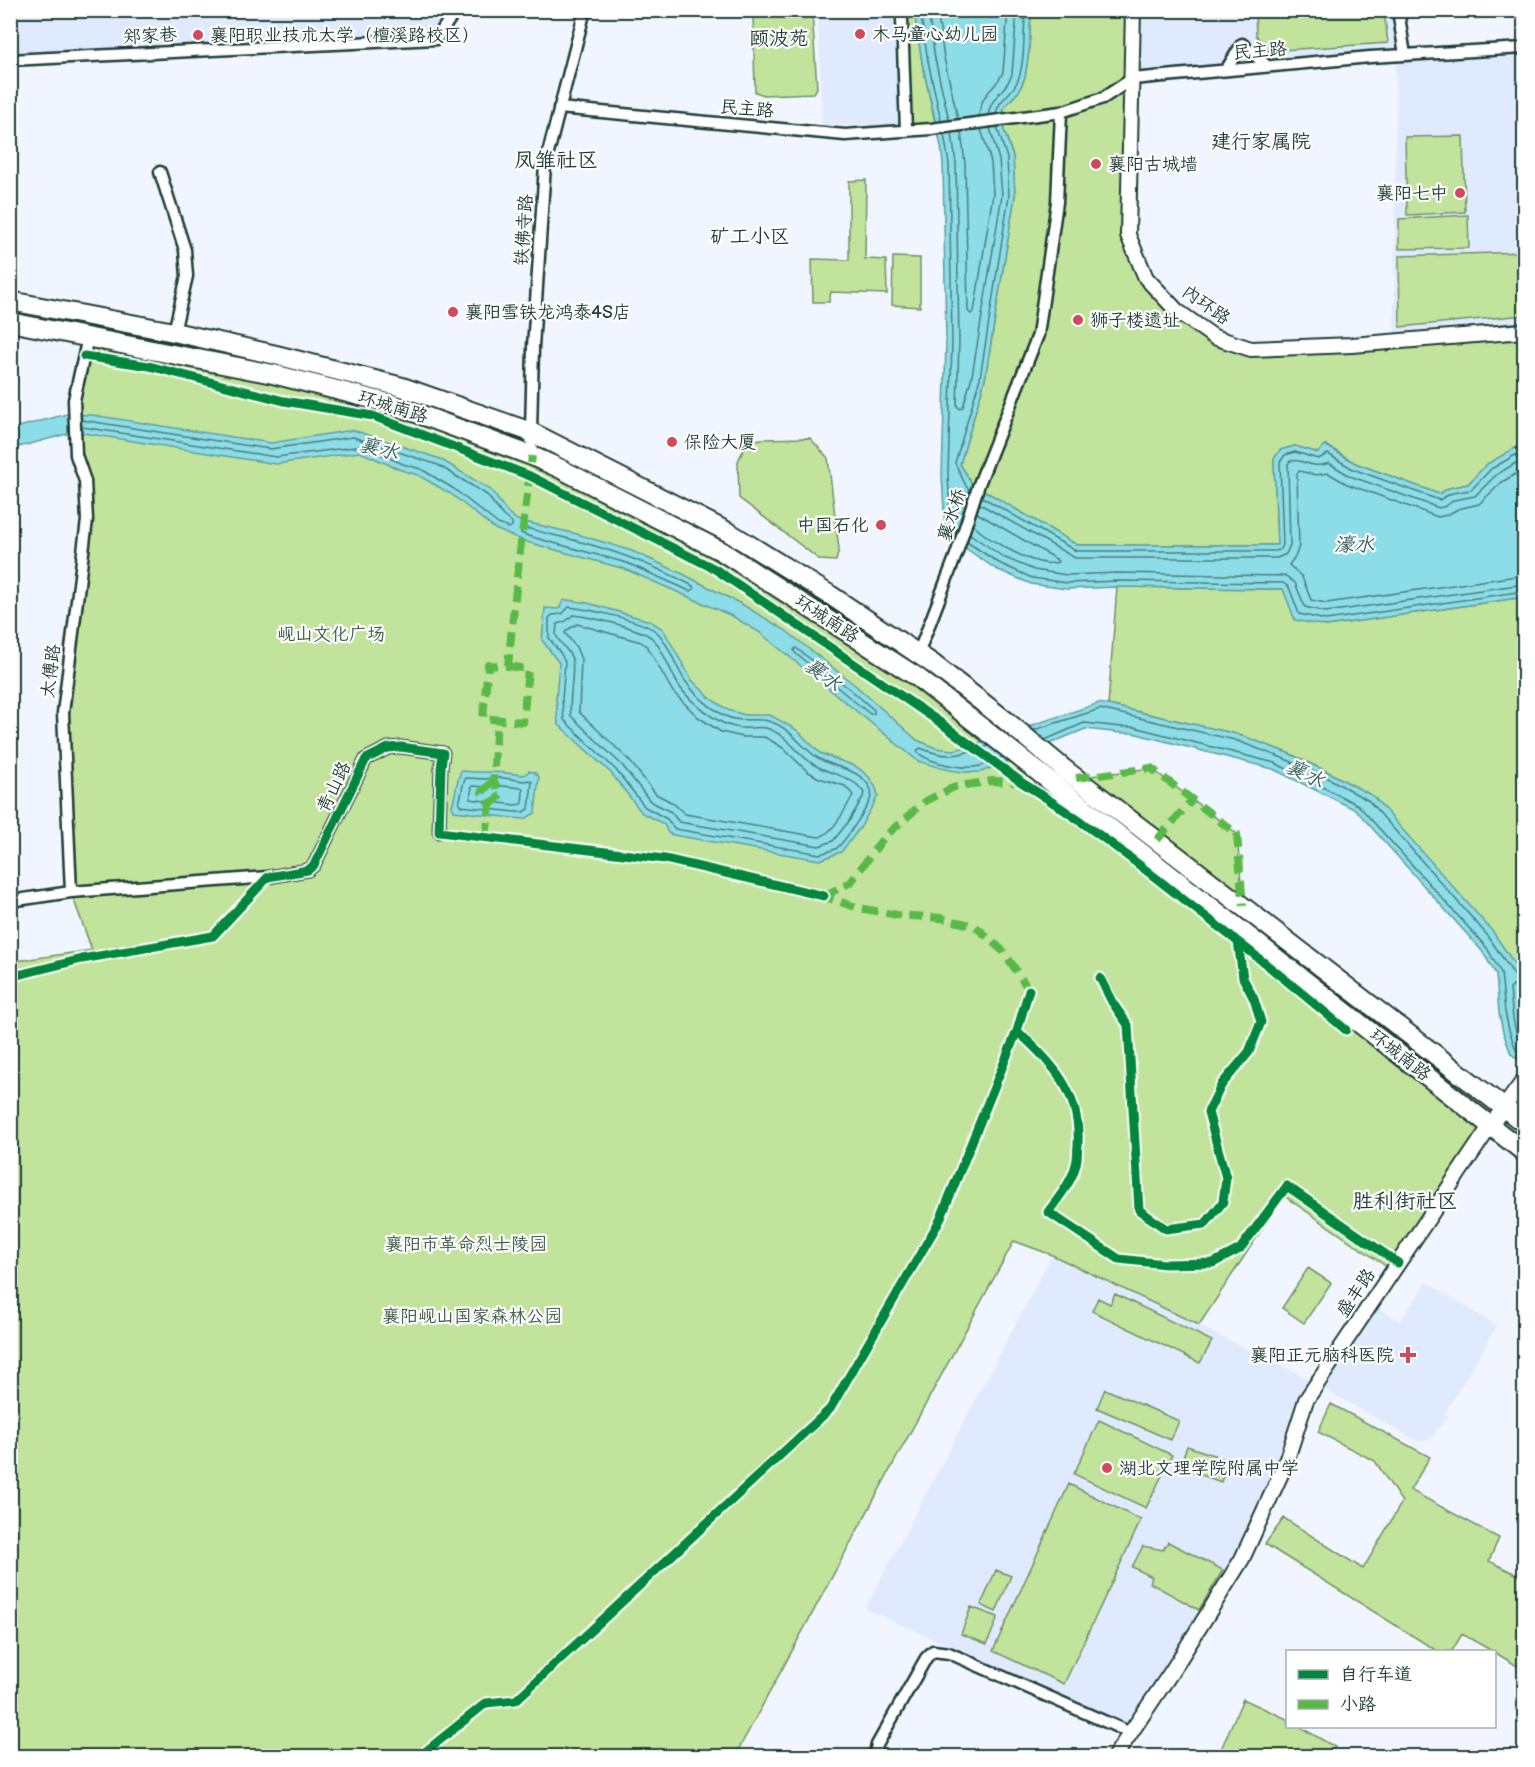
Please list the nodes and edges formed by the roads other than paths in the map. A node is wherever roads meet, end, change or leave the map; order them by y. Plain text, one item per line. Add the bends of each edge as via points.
1 (456, 10) edge
2 (585, 10) edge
3 (900, 10) edge
4 (1133, 10) edge
5 (1398, 10) edge
6 (1524, 48) edge
7 (1405, 55) junction
8 (10, 60) edge
9 (1267, 66) junction
10 (1226, 70) junction
11 (1132, 79) junction
12 (560, 108) junction
13 (1061, 112) junction
14 (906, 131) junction
15 (160, 172) dead end
16 (10, 301) edge
17 (10, 322) edge
18 (1524, 331) edge
19 (174, 332) junction
20 (88, 337) junction
21 (531, 432) junction
22 (532, 456) junction
23 (918, 654) junction
24 (439, 832) dead end
25 (71, 892) junction
26 (10, 902) edge
27 (1524, 1080) edge
28 (1504, 1107) junction
29 (1524, 1123) edge
30 (1491, 1125) junction
31 (1524, 1152) edge
32 (1131, 1733) junction
33 (874, 1756) edge
34 (1115, 1756) edge

1 - 8 street, 郑家巷 via 436,39
2 - 12 street, 铁佛寺路
3 - 14 street
4 - 11 street, 内环路
5 - 7 street
6 - 7 street, 民主路
7 - 9 street, 民主路
9 - 10 street, 民主路
9 - 10 street via 1242,44
10 - 11 street, 民主路
11 - 13 street, 民主路 via 1103,98
11 - 18 street, 内环路 via 1128,235 1146,278 1177,311 1214,337 1251,349
12 - 14 street, 民主路 via 845,135
12 - 21 street, 铁佛寺路 via 545,165
13 - 14 street, 民主路
13 - 23 street, 襄水桥 via 1057,202 1038,334
15 - 19 street via 185,250 187,276
16 - 19 highway, 环城南路
17 - 20 highway, 环城南路
19 - 21 highway, 环城南路 via 402,387
20 - 22 highway, 环城南路 via 273,374 392,404
20 - 25 street, 太傅路 via 74,400 76,455 85,481 87,520 63,713
21 - 22 street, 铁佛寺路
21 - 23 highway, 环城南路 via 730,534
22 - 30 highway, 环城南路 via 722,551 917,677
23 - 28 highway, 环城南路
24 - 25 street, 青山路 via 444,753 388,748 366,759 314,865 308,870 268,878
25 - 26 street, 青山路
27 - 28 street, 盛丰路
28 - 29 highway, 环城南路
28 - 30 street, 盛丰路
30 - 31 highway, 环城南路
30 - 32 street, 盛丰路 via 1306,1400 1286,1464 1242,1559
32 - 33 street via 949,1653 933,1651
32 - 34 street, 盛丰路

